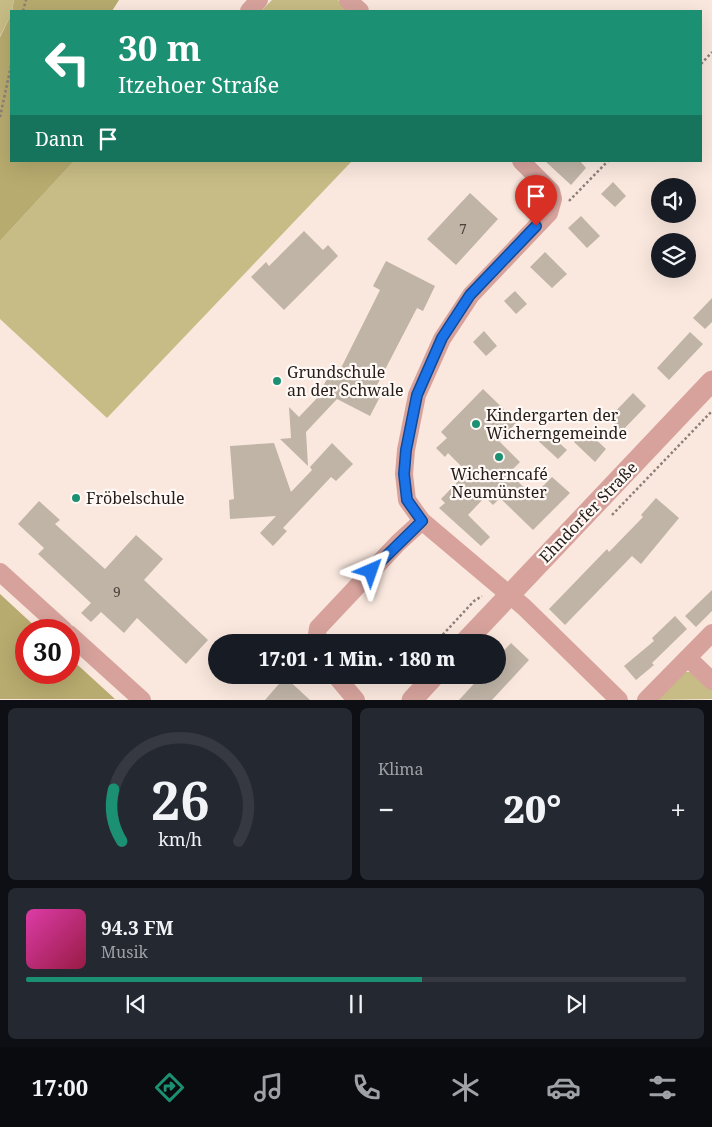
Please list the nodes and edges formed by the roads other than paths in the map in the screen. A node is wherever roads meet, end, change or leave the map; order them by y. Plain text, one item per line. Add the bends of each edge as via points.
1 (259, 0) edge
2 (348, 0) edge
3 (249, 10) edge
4 (359, 10) edge
5 (522, 162) edge
6 (712, 382) edge
7 (422, 521) junction
8 (0, 572) edge
9 (509, 594) junction
10 (52, 619) edge
11 (712, 633) edge
12 (317, 634) edge
13 (472, 634) edge
14 (80, 644) edge
15 (688, 658) junction
16 (712, 681) edge
17 (343, 684) edge
18 (427, 684) edge
19 (142, 700) edge
20 (356, 700) edge
21 (412, 700) edge
22 (619, 700) edge
23 (646, 700) edge

1 - 3 street
2 - 4 street
5 - 7 street via 545,183 553,199 548,213 470,295 442,338 417,395 404,474 407,500
6 - 9 street, Ehndorfer Straße
7 - 9 street
7 - 12 street via 318,628
8 - 10 street
9 - 13 street, Ehndorfer Straße
9 - 22 street
11 - 15 street
14 - 19 street
15 - 16 street
15 - 23 street
17 - 20 street
18 - 21 street

